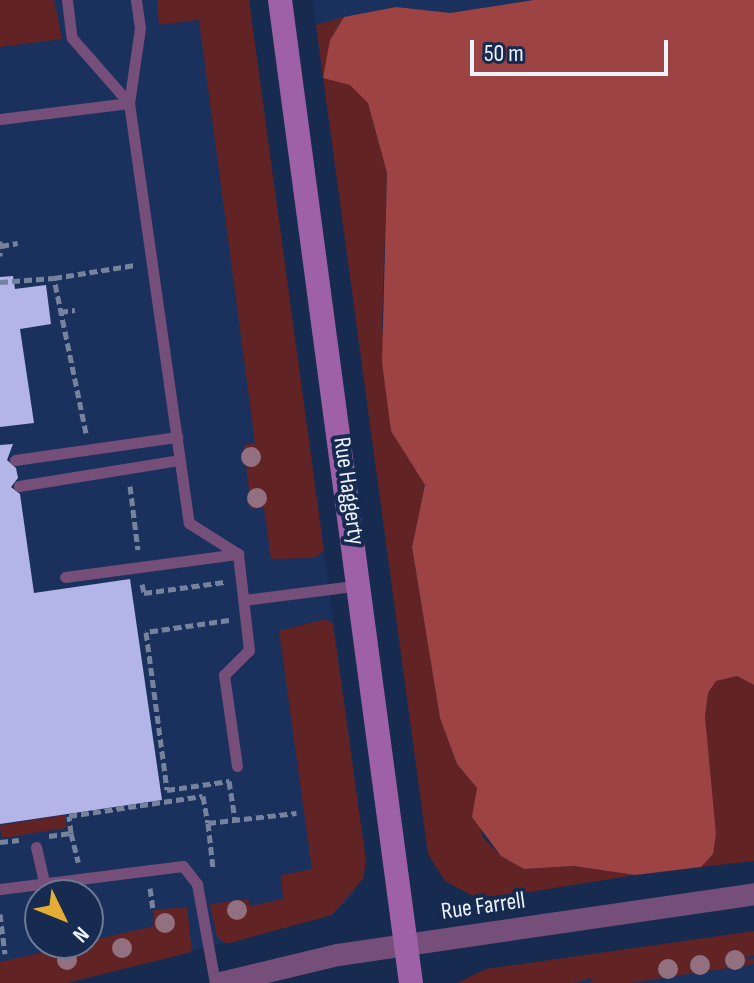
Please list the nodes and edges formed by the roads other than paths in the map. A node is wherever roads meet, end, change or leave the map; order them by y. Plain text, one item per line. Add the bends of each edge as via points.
1 (67, 0) edge
2 (136, 0) edge
3 (286, 1) edge
4 (129, 103) junction
5 (0, 119) edge
6 (177, 437) junction
7 (15, 460) dead end
8 (180, 460) junction
9 (19, 486) dead end
10 (238, 554) junction
11 (65, 577) dead end
12 (361, 585) junction
13 (244, 600) junction
14 (237, 766) dead end
15 (36, 841) road end
16 (43, 879) edge
17 (77, 879) edge
18 (24, 886) edge
19 (0, 889) edge
20 (754, 894) edge
21 (405, 943) junction
22 (215, 983) edge
23 (221, 983) edge
24 (411, 983) edge

1 - 4 lane via 72,38
2 - 4 lane via 140,28
3 - 12 street, Rue Haggerty
4 - 5 lane
4 - 6 lane
6 - 7 lane
6 - 8 lane
8 - 9 lane
8 - 10 lane via 189,523
10 - 11 lane
10 - 13 lane
12 - 13 lane
12 - 21 street, Rue Haggerty
13 - 14 lane via 249,650 224,675
15 - 16 lane
17 - 22 lane via 183,866 197,884
18 - 19 lane
20 - 21 street, Rue Farrell
21 - 23 street, Rue Farrell
21 - 24 street, Rue Haggerty

